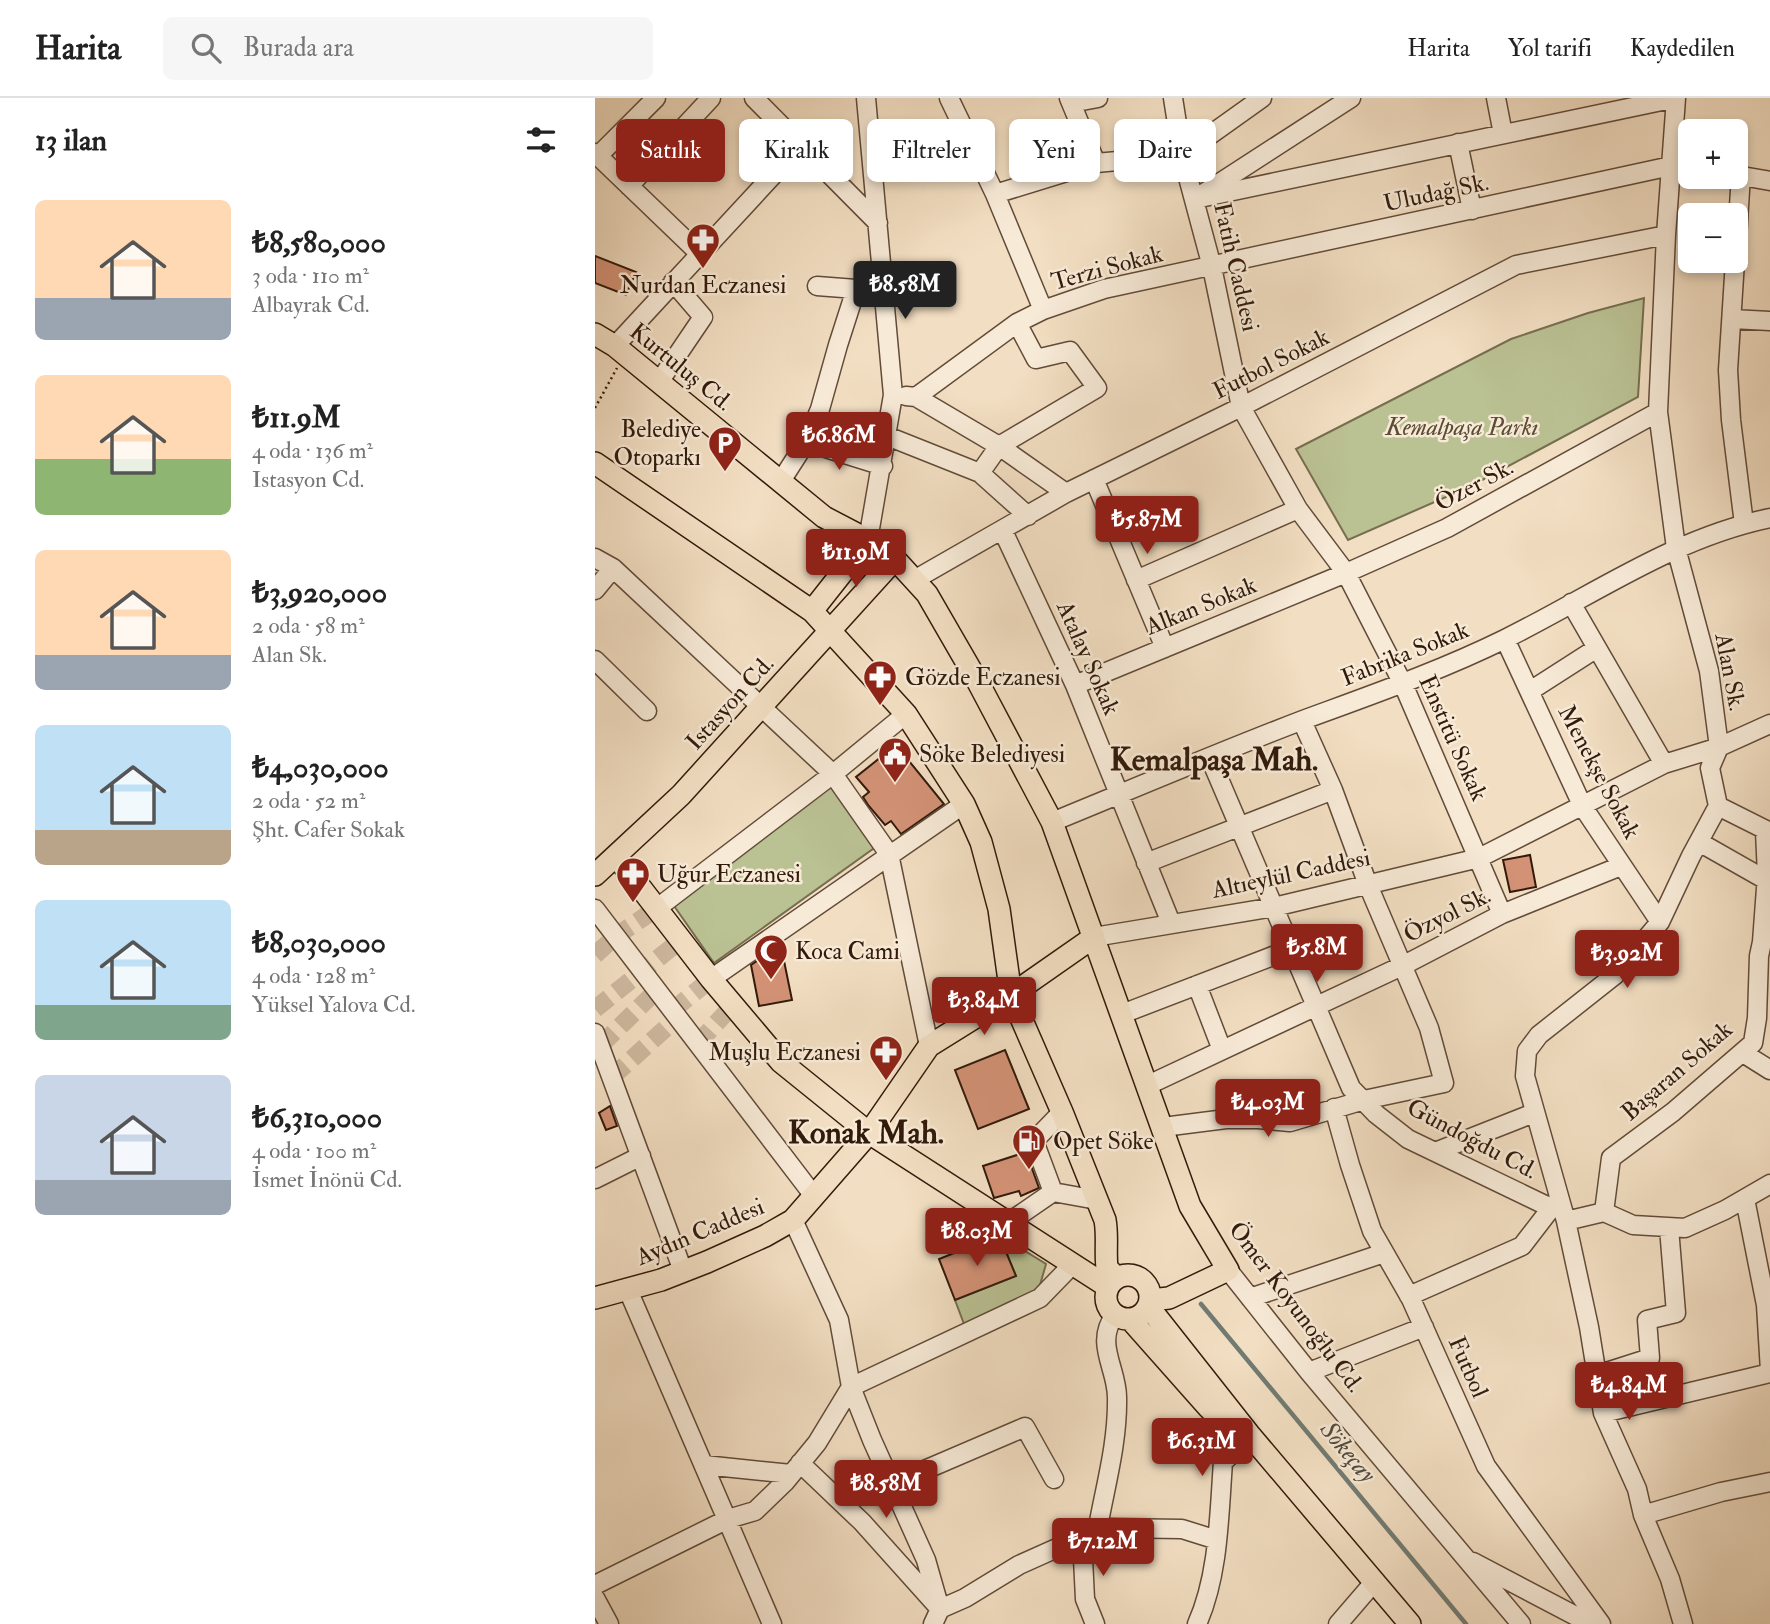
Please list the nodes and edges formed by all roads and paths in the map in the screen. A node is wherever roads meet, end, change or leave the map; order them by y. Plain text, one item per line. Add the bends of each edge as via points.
1 (656, 98) edge
2 (711, 98) edge
3 (754, 98) edge
4 (866, 98) edge
5 (949, 98) edge
6 (1098, 98) edge
7 (1173, 98) edge
8 (1262, 98) edge
9 (1351, 98) edge
10 (1496, 98) edge
11 (1676, 98) edge
12 (1070, 101) edge
13 (774, 119) edge
14 (868, 119) edge
15 (959, 119) edge
16 (1078, 119) edge
17 (1176, 119) edge
18 (1216, 131) edge
19 (1503, 134) junction
20 (1458, 143) junction
21 (597, 154) edge
22 (1671, 166) junction
23 (1678, 167) edge
24 (1748, 177) edge
25 (1770, 181) edge
26 (766, 182) edge
27 (836, 182) edge
28 (874, 182) edge
29 (989, 182) edge
30 (1034, 182) edge
31 (1190, 182) edge
32 (629, 186) junction
33 (995, 194) junction
34 (1195, 199) junction
35 (1472, 210) junction
36 (878, 223) junction
37 (1666, 235) junction
38 (699, 253) junction
39 (1212, 267) junction
40 (1734, 273) edge
41 (673, 282) junction
42 (817, 286) dead end
43 (856, 289) junction
44 (882, 292) junction
45 (1043, 310) junction
46 (1732, 319) junction
47 (1770, 321) edge
48 (1017, 323) junction
49 (595, 334) edge
50 (620, 350) junction
51 (659, 382) junction
52 (893, 395) junction
53 (916, 397) junction
54 (1241, 407) junction
55 (595, 408) edge
56 (1658, 412) junction
57 (887, 436) junction
58 (806, 442) junction
59 (999, 446) junction
60 (595, 463) edge
61 (883, 466) junction
62 (980, 472) junction
63 (1094, 480) junction
64 (781, 481) junction
65 (1066, 493) junction
66 (1299, 509) junction
67 (1028, 516) junction
68 (1770, 518) edge
69 (1744, 524) junction
70 (1003, 531) junction
71 (868, 540) junction
72 (1676, 548) junction
73 (595, 558) edge
74 (895, 559) junction
75 (613, 568) junction
76 (1346, 573) junction
77 (914, 580) junction
78 (1136, 580) junction
79 (595, 590) edge
80 (1571, 603) junction
81 (812, 611) junction
82 (831, 629) junction
83 (1505, 639) junction
84 (1165, 648) junction
85 (1597, 648) junction
86 (595, 660) edge
87 (1403, 684) junction
88 (1075, 685) junction
89 (1529, 691) junction
90 (762, 708) junction
91 (647, 712) dead end
92 (906, 714) junction
93 (1302, 721) junction
94 (1770, 724) edge
95 (1719, 747) junction
96 (1210, 758) junction
97 (1664, 764) junction
98 (833, 774) junction
99 (1333, 790) junction
100 (1118, 795) junction
101 (964, 804) junction
102 (1718, 806) junction
103 (1583, 807) junction
104 (1052, 822) junction
105 (1240, 825) junction
106 (1767, 832) edge
107 (1699, 842) junction
108 (889, 854) junction
109 (617, 857) junction
110 (1479, 858) junction
111 (1146, 863) junction
112 (1621, 866) junction
113 (595, 875) edge
114 (1766, 880) junction
115 (1368, 885) junction
116 (1767, 901) edge
117 (1274, 907) junction
118 (595, 909) edge
119 (656, 909) junction
120 (1502, 914) junction
121 (1660, 922) junction
122 (1171, 923) junction
123 (1094, 937) junction
124 (1766, 944) edge
125 (1291, 949) junction
126 (1404, 965) junction
127 (711, 979) junction
128 (1198, 985) junction
129 (1011, 995) junction
130 (1314, 1007) junction
131 (1122, 1014) junction
132 (597, 1043) edge
133 (929, 1046) junction
134 (1222, 1050) junction
135 (1743, 1053) junction
136 (1770, 1070) edge
137 (1146, 1086) junction
138 (1364, 1100) junction
139 (1334, 1108) junction
140 (1062, 1112) junction
141 (1534, 1113) junction
142 (1163, 1128) junction
143 (870, 1133) junction
144 (1435, 1152) junction
145 (641, 1156) junction
146 (595, 1179) edge
147 (1770, 1184) edge
148 (1053, 1192) junction
149 (814, 1196) junction
150 (1745, 1199) junction
151 (1097, 1200) junction
152 (1560, 1212) junction
153 (1604, 1212) junction
154 (793, 1220) junction
155 (1009, 1223) junction
156 (1669, 1228) junction
157 (1384, 1253) junction
158 (1073, 1264) junction
159 (1228, 1270) junction
160 (683, 1271) junction
161 (1112, 1282) junction
162 (628, 1290) junction
163 (1409, 1296) junction
164 (595, 1298) edge
165 (1251, 1298) junction
166 (1149, 1303) junction
167 (1122, 1317) junction
168 (1424, 1327) junction
169 (1309, 1372) junction
170 (1770, 1372) edge
171 (1597, 1375) junction
172 (851, 1387) junction
173 (1603, 1413) junction
174 (1246, 1438) junction
175 (704, 1465) junction
176 (796, 1469) junction
177 (1054, 1479) dead end
178 (1770, 1482) edge
179 (892, 1484) junction
180 (1643, 1515) junction
181 (728, 1519) junction
182 (1090, 1535) junction
183 (1217, 1540) junction
184 (1464, 1558) junction
185 (595, 1585) edge
186 (1369, 1588) junction
187 (595, 1598) edge
188 (936, 1616) edge
189 (609, 1624) edge
190 (772, 1624) edge
191 (1095, 1624) edge
192 (1197, 1624) edge
193 (1338, 1624) edge
194 (1399, 1624) edge
195 (1411, 1624) edge
196 (1521, 1624) edge
197 (1591, 1624) edge
198 (1601, 1624) edge
199 (1683, 1624) edge

1 - 21 street
2 - 32 street
3 - 13 street
4 - 14 street
5 - 15 street
6 - 12 street
7 - 17 street, Fatih Caddesi
8 - 18 street
9 - 34 street
10 - 19 street
11 - 19 street
11 - 22 street, Alan Sk.
12 - 16 street
19 - 20 street
20 - 34 street
20 - 35 street
21 - 32 street
22 - 23 street
22 - 35 street, Uludağ Sk.
22 - 37 street, Alan Sk.
24 - 25 street
26 - 38 street
27 - 36 street
28 - 36 street
29 - 33 street
30 - 33 street
31 - 34 street, Fatih Caddesi
32 - 38 street
33 - 45 street
34 - 39 street, Fatih Caddesi
35 - 39 street, Uludağ Sk.
36 - 44 street
37 - 54 street, Futbol Sokak via 1516,265
37 - 56 street, Alan Sk.
38 - 41 street
39 - 45 street, Terzi Sokak via 1104,289
39 - 54 street, Fatih Caddesi
40 - 46 street
41 - 50 street
41 - 51 street via 703,317
42 - 43 street
43 - 44 street
43 - 58 street
44 - 52 street
45 - 48 street, Terzi Sokak
46 - 47 street
46 - 69 street via 1728,370
48 - 53 street, Terzi Sokak
48 - 59 street via 1036,359 1070,352 1097,388
49 - 50 main road, Kurtuluş Cd.
50 - 51 main road, Kurtuluş Cd.
50 - 55 path
51 - 64 main road, Kurtuluş Cd.
52 - 53 street
52 - 57 street
53 - 59 street
54 - 63 street, Futbol Sokak
54 - 66 street, Enstitü Sokak
56 - 72 street, Alan Sk.
56 - 76 street, Özer Sk. via 1447,528
57 - 61 street
57 - 62 street
58 - 61 street
58 - 64 street
59 - 62 street
59 - 65 street
60 - 81 main road
61 - 71 street
62 - 67 street
63 - 65 street, Futbol Sokak
63 - 78 street
64 - 71 main road, Kurtuluş Cd. via 824,517
65 - 67 street, Futbol Sokak
66 - 76 street, Enstitü Sokak
66 - 78 street
67 - 70 street, Futbol Sokak
68 - 69 street, Fabrika Sokak
69 - 72 street, Fabrika Sokak
70 - 77 street, Futbol Sokak
70 - 88 street, Atalay Sokak
71 - 74 main road, Kurtuluş Cd.
71 - 81 main road
72 - 80 street, Fabrika Sokak
72 - 95 street, Alan Sk. via 1709,671
73 - 75 street
74 - 77 main road, Kurtuluş Cd.
74 - 82 main road, Istasyon Cd.
75 - 79 street
75 - 90 street
76 - 84 street, Alkan Sokak
76 - 87 street, Enstitü Sokak
77 - 104 main road, Kurtuluş Cd. via 927,594 979,684
78 - 84 street
80 - 83 street, Fabrika Sokak
80 - 85 street
81 - 82 main road
82 - 90 main road, Istasyon Cd.
82 - 92 main road
83 - 87 street, Fabrika Sokak
83 - 89 street, Menekşe Sokak
84 - 88 street, Alkan Sokak
85 - 89 street
85 - 97 street
86 - 91 street
87 - 93 street, Fabrika Sokak
87 - 110 street, Enstitü Sokak
88 - 100 street, Atalay Sokak
89 - 103 street, Menekşe Sokak
90 - 98 street
90 - 109 main road, Istasyon Cd.
92 - 98 street
92 - 101 main road
93 - 96 street, Fabrika Sokak
93 - 99 street
94 - 95 street, Altıeylül Caddesi
95 - 97 street, Altıeylül Caddesi
95 - 102 street, Alan Sk. via 1710,768
96 - 100 street, Fabrika Sokak
96 - 105 street, Gündoğdu Cd.
97 - 103 street, Altıeylül Caddesi
98 - 108 street
98 - 119 street
99 - 105 street
99 - 115 street
100 - 104 street, Fabrika Sokak
100 - 111 street, Atalay Sokak
101 - 108 street
101 - 129 main road via 981,842 999,909
102 - 106 street
102 - 107 street
103 - 110 street, Altıeylül Caddesi
103 - 112 street, Menekşe Sokak
104 - 123 main road, Ömer Koyunoğlu Cd.
105 - 111 street
105 - 117 street, Gündoğdu Cd.
106 - 114 street, Başaran Sokak
107 - 114 street
107 - 121 street
108 - 127 street
108 - 133 street
109 - 113 main road, Istasyon Cd.
109 - 119 main road
110 - 115 street, Altıeylül Caddesi
110 - 120 street, Enstitü Sokak
111 - 122 street, Atalay Sokak
112 - 120 street, Özyol Sk.
112 - 121 street, Menekşe Sokak
114 - 116 street, Başaran Sokak
115 - 117 street, Altıeylül Caddesi
115 - 126 street
116 - 124 street, Başaran Sokak
117 - 122 street, Altıeylül Caddesi
117 - 125 street, Gündoğdu Cd.
118 - 149 street
119 - 127 main road
120 - 126 street, Özyol Sk.
121 - 141 street via 1615,975 1539,1035 1527,1051 1525,1076
122 - 123 street, Altıeylül Caddesi
123 - 129 main road, Altıeylül Caddesi
123 - 131 main road, Ömer Koyunoğlu Cd.
124 - 135 street, Başaran Sokak via 1759,956 1753,1044
125 - 128 street
125 - 130 street, Gündoğdu Cd.
126 - 130 street, Özyol Sk.
126 - 138 street via 1444,1083
127 - 143 main road via 781,1062
128 - 131 street
128 - 134 street
129 - 133 main road, Altıeylül Caddesi
129 - 140 main road
130 - 134 street, Özyol Sk.
130 - 138 street, Gündoğdu Cd. via 1350,1088
131 - 137 main road, Ömer Koyunoğlu Cd.
132 - 145 street
133 - 143 main road, Altıeylül Caddesi
134 - 137 street, Özyol Sk.
135 - 136 street
135 - 153 street, Başaran Sokak via 1611,1158
137 - 142 main road, Ömer Koyunoğlu Cd.
138 - 139 street
138 - 144 street, Gündoğdu Cd. via 1408,1139
139 - 142 street via 1290,1122 1226,1119
139 - 157 street, Futbol via 1372,1231
140 - 148 street via 1034,1141
140 - 151 main road
141 - 144 street
141 - 152 street
142 - 159 main road, Ömer Koyunoğlu Cd. via 1190,1206
143 - 149 main road, Aydın Caddesi
143 - 155 main road
144 - 152 street, Gündoğdu Cd.
145 - 146 street
145 - 160 street
147 - 150 street
148 - 151 street
148 - 155 street
149 - 154 main road, Aydın Caddesi
150 - 156 street via 1685,1228
150 - 170 street via 1766,1305
151 - 161 main road via 1105,1220 1105,1252
152 - 153 street
152 - 163 street via 1522,1246
152 - 171 street
153 - 156 street via 1633,1225
154 - 160 main road, Aydın Caddesi
154 - 172 street via 839,1320
155 - 158 main road
156 - 171 street via 1676,1313 1647,1321 1650,1358
157 - 163 street, Futbol
157 - 165 street
158 - 161 main road
158 - 172 street via 1040,1298
159 - 165 street, Ömer Koyunoğlu Cd.
159 - 166 main road
160 - 162 main road, Aydın Caddesi
161 - 166 main road via 1130,1275 1143,1280 1150,1292
161 - 167 main road via 1106,1302
162 - 164 main road, Aydın Caddesi
162 - 175 street
163 - 168 street, Futbol
165 - 169 street, Ömer Koyunoğlu Cd.
166 - 167 main road via 1140,1315
166 - 174 main road
167 - 174 main road via 1208,1407
167 - 182 street via 1107,1325 1108,1356 1118,1394 1115,1441
168 - 169 street
168 - 198 street, Futbol via 1486,1466
169 - 184 street, Ömer Koyunoğlu Cd.
170 - 173 street
171 - 173 street
172 - 176 street
172 - 179 street
173 - 180 street via 1637,1489
174 - 183 street via 1223,1462
174 - 186 main road
174 - 195 main road
175 - 176 street
175 - 181 street
176 - 181 street via 755,1511
176 - 188 street via 862,1522
177 - 179 street via 1025,1427
178 - 180 street
179 - 188 street via 926,1560
180 - 199 street
181 - 185 street
181 - 190 street
182 - 183 street via 1111,1528 1182,1529
182 - 188 street via 1020,1565
182 - 191 street via 1085,1599
183 - 192 street via 1207,1601
184 - 196 street, Ömer Koyunoğlu Cd.
184 - 197 street
186 - 193 street
186 - 194 main road
187 - 189 street

